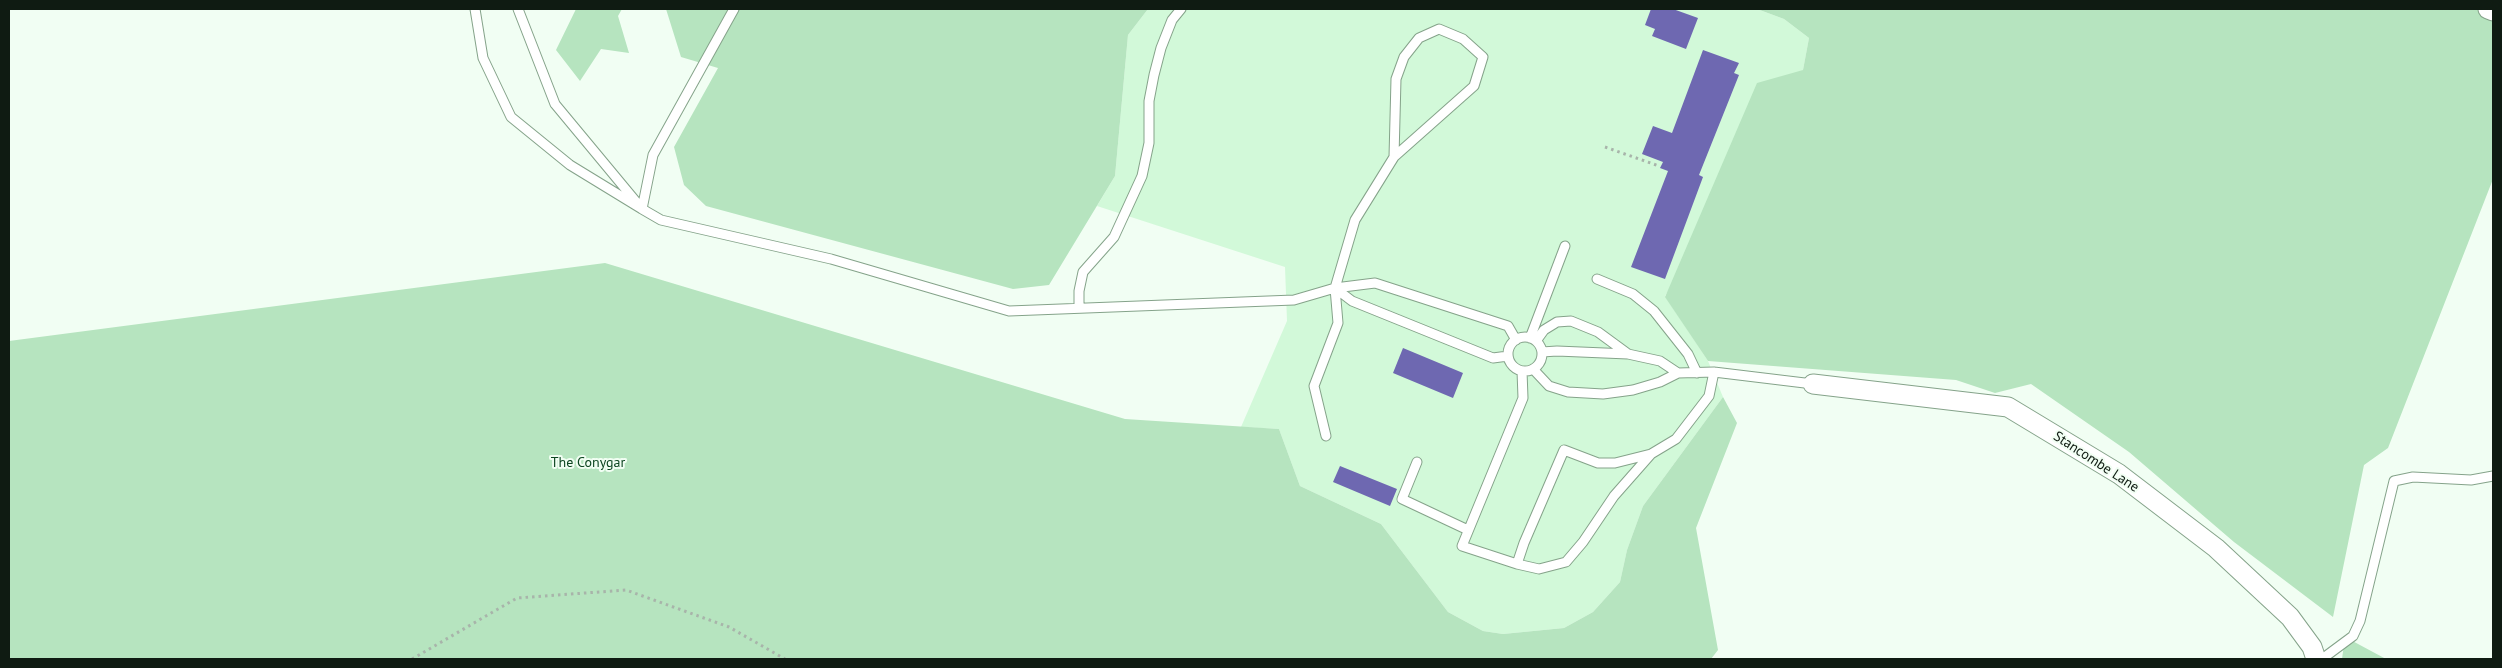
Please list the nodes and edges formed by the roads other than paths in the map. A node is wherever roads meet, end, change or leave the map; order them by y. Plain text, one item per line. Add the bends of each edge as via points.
1 (475, 9) edge
2 (518, 9) edge
3 (734, 9) edge
4 (1180, 9) edge
5 (2488, 9) edge
6 (2493, 11) edge
7 (1394, 157) junction
8 (642, 209) junction
9 (1565, 246) dead end
10 (1597, 279) dead end
11 (1335, 288) junction
12 (1079, 308) junction
13 (1533, 339) junction
14 (1516, 340) junction
15 (1542, 352) junction
16 (1628, 354) junction
17 (1508, 356) junction
18 (1533, 369) junction
19 (1522, 371) junction
20 (1714, 372) junction
21 (1678, 373) junction
22 (1696, 373) junction
23 (1814, 384) joint
24 (1326, 436) dead end
25 (1651, 454) junction
26 (1417, 462) dead end
27 (2493, 476) edge
28 (1468, 530) junction
29 (1517, 564) junction
30 (2316, 659) edge
31 (2322, 659) edge

1 - 8 lane via 483,58 511,117 570,165
2 - 8 lane via 555,104
3 - 8 lane via 653,155
4 - 12 lane via 1172,20 1154,75 1149,101 1149,143 1142,176 1114,237 1083,272
5 - 6 street
7 - 7 lane via 1474,86 1483,57 1463,39 1440,29 1419,38 1404,57 1396,79
7 - 11 lane via 1355,220
8 - 12 lane via 661,220 831,259 1009,311
9 - 13 lane
10 - 22 lane via 1633,294 1654,311 1688,354
11 - 12 lane via 1294,300
11 - 14 lane via 1375,283 1508,326
11 - 17 lane via 1352,301 1493,358
11 - 24 lane via 1338,323 1314,386
13 - 14 lane
13 - 15 lane
13 - 16 lane via 1558,322 1571,321 1598,332
14 - 17 lane via 1509,347
15 - 16 lane
15 - 18 lane via 1540,362
16 - 21 lane via 1660,361
17 - 19 lane via 1513,366
18 - 19 lane
18 - 21 lane via 1549,386 1568,392 1603,394 1632,390
19 - 28 lane via 1523,398
20 - 22 lane
20 - 23 lane
20 - 25 lane via 1709,396 1676,438
21 - 22 lane
23 - 30 street, Stancombe Lane via 2008,406 2119,474 2216,548 2290,617 2312,647
25 - 29 lane via 1614,496 1566,562 1539,569
25 - 29 lane via 1615,464 1598,463 1564,450
26 - 28 lane via 1402,499
27 - 31 lane via 2471,480 2413,477 2394,482 2360,621 2353,636
28 - 29 lane via 1462,546

